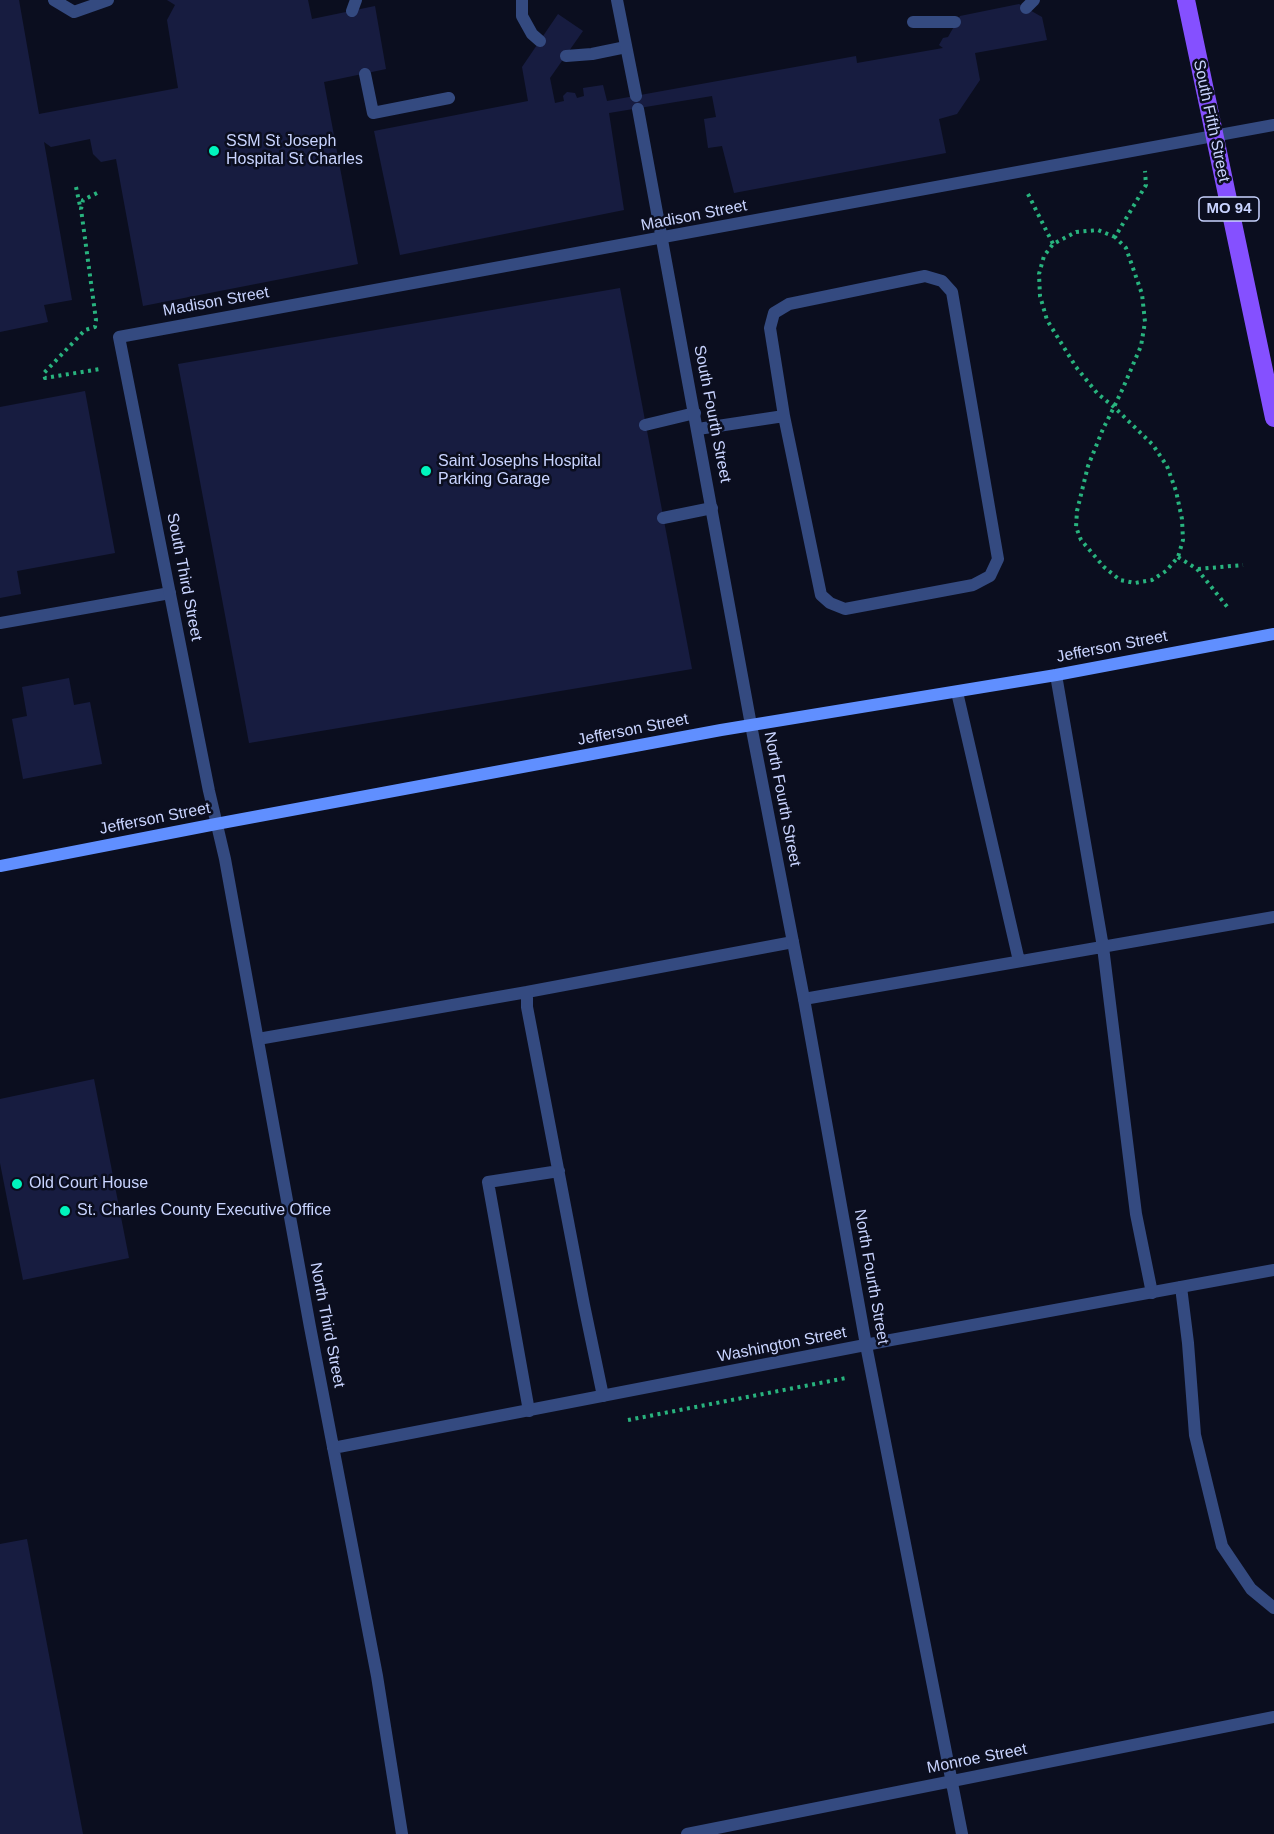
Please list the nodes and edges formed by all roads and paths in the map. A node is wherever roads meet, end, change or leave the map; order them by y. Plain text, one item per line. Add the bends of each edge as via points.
1 (54, 0) edge
2 (108, 0) edge
3 (522, 0) edge
4 (617, 0) edge
5 (1186, 0) edge
6 (913, 22) dead end
7 (955, 22) dead end
8 (540, 41) dead end
9 (626, 47) junction
10 (566, 56) dead end
11 (365, 74) dead end
12 (449, 98) dead end
13 (1274, 125) edge
14 (1214, 137) junction
15 (1145, 170) dead end
16 (76, 187) dead end
17 (1027, 191) dead end
18 (98, 193) dead end
19 (81, 209) junction
20 (1115, 237) junction
21 (662, 238) junction
22 (1053, 244) junction
23 (119, 337) joint
24 (100, 369) dead end
25 (1270, 382) edge
26 (1114, 408) junction
27 (695, 413) junction
28 (784, 416) junction
29 (1274, 418) edge
30 (645, 425) dead end
31 (698, 429) junction
32 (712, 508) junction
33 (663, 518) dead end
34 (1178, 557) junction
35 (1243, 565) dead end
36 (1197, 569) junction
37 (170, 592) junction
38 (1229, 609) dead end
39 (0, 623) edge
40 (1274, 634) edge
41 (1056, 675) junction
42 (957, 692) junction
43 (751, 725) junction
44 (216, 824) junction
45 (0, 866) edge
46 (1274, 917) edge
47 (793, 942) junction
48 (1103, 947) junction
49 (1019, 961) junction
50 (526, 992) junction
51 (804, 999) junction
52 (258, 1039) junction
53 (559, 1171) junction
54 (1274, 1270) edge
55 (1181, 1287) junction
56 (1152, 1293) junction
57 (866, 1345) junction
58 (846, 1378) dead end
59 (603, 1396) junction
60 (529, 1411) junction
61 (628, 1419) dead end
62 (333, 1448) junction
63 (1274, 1608) edge
64 (1274, 1717) edge
65 (952, 1782) junction
66 (402, 1834) edge
67 (687, 1834) edge
68 (962, 1834) edge

1 - 2 street via 74,12
3 - 8 street via 522,16
4 - 9 street, South Fourth Street
5 - 14 main road, South Fifth Street / MO 94
6 - 7 street
9 - 10 street
9 - 21 street, South Fourth Street
11 - 12 street via 373,113
13 - 14 street, Madison Street
14 - 21 street, Madison Street
14 - 25 main road, South Fifth Street / MO 94
15 - 20 path via 1146,185
16 - 19 path
17 - 22 path
18 - 19 path via 83,200
19 - 24 path via 95,327 85,330 44,372 45,378
20 - 22 path via 1098,230 1076,232
20 - 26 path via 1126,248 1134,266 1145,322 1141,346
21 - 23 street, Madison Street
21 - 27 street, South Fourth Street
22 - 26 path via 1044,256 1039,274 1047,320 1076,367
23 - 37 street, South Third Street
25 - 29 main road, South Fifth Street / MO 94
26 - 34 path via 1153,446 1167,466 1182,519 1183,540
26 - 34 path via 1088,466 1077,511 1076,527 1081,540 1120,580 1135,583 1152,580
27 - 30 street
27 - 31 street, South Fourth Street
28 - 28 street via 770,328 774,313 789,304 925,276 942,281 952,292 998,559 990,576 973,585 844,609 820,596
28 - 31 street
31 - 32 street, South Fourth Street
32 - 33 street
32 - 43 street, South Fourth Street
34 - 36 path
35 - 36 path
36 - 38 path
37 - 39 street
37 - 44 street, South Third Street
40 - 41 street, Jefferson Street
41 - 42 street, Jefferson Street
41 - 48 street
42 - 43 street, Jefferson Street
42 - 49 street
43 - 44 street, Jefferson Street
43 - 47 street, North Fourth Street
44 - 45 street, Jefferson Street
44 - 52 street, North Third Street
46 - 48 street
47 - 50 street
47 - 51 street, North Fourth Street
48 - 49 street
48 - 56 street via 1136,1214
49 - 51 street
50 - 52 street
50 - 53 street
51 - 57 street, North Fourth Street
52 - 62 street, North Third Street
53 - 59 street
53 - 60 street via 488,1182
54 - 55 street, Washington Street
55 - 56 street, Washington Street
55 - 63 street via 1195,1435 1222,1546 1251,1589
56 - 57 street, Washington Street
57 - 59 street, Washington Street
57 - 65 street, North Fourth Street
58 - 61 path
59 - 60 street, Washington Street
60 - 62 street, Washington Street
62 - 66 street, North Third Street via 377,1676
64 - 65 street, Monroe Street
65 - 67 street, Monroe Street
65 - 68 street, North Fourth Street

